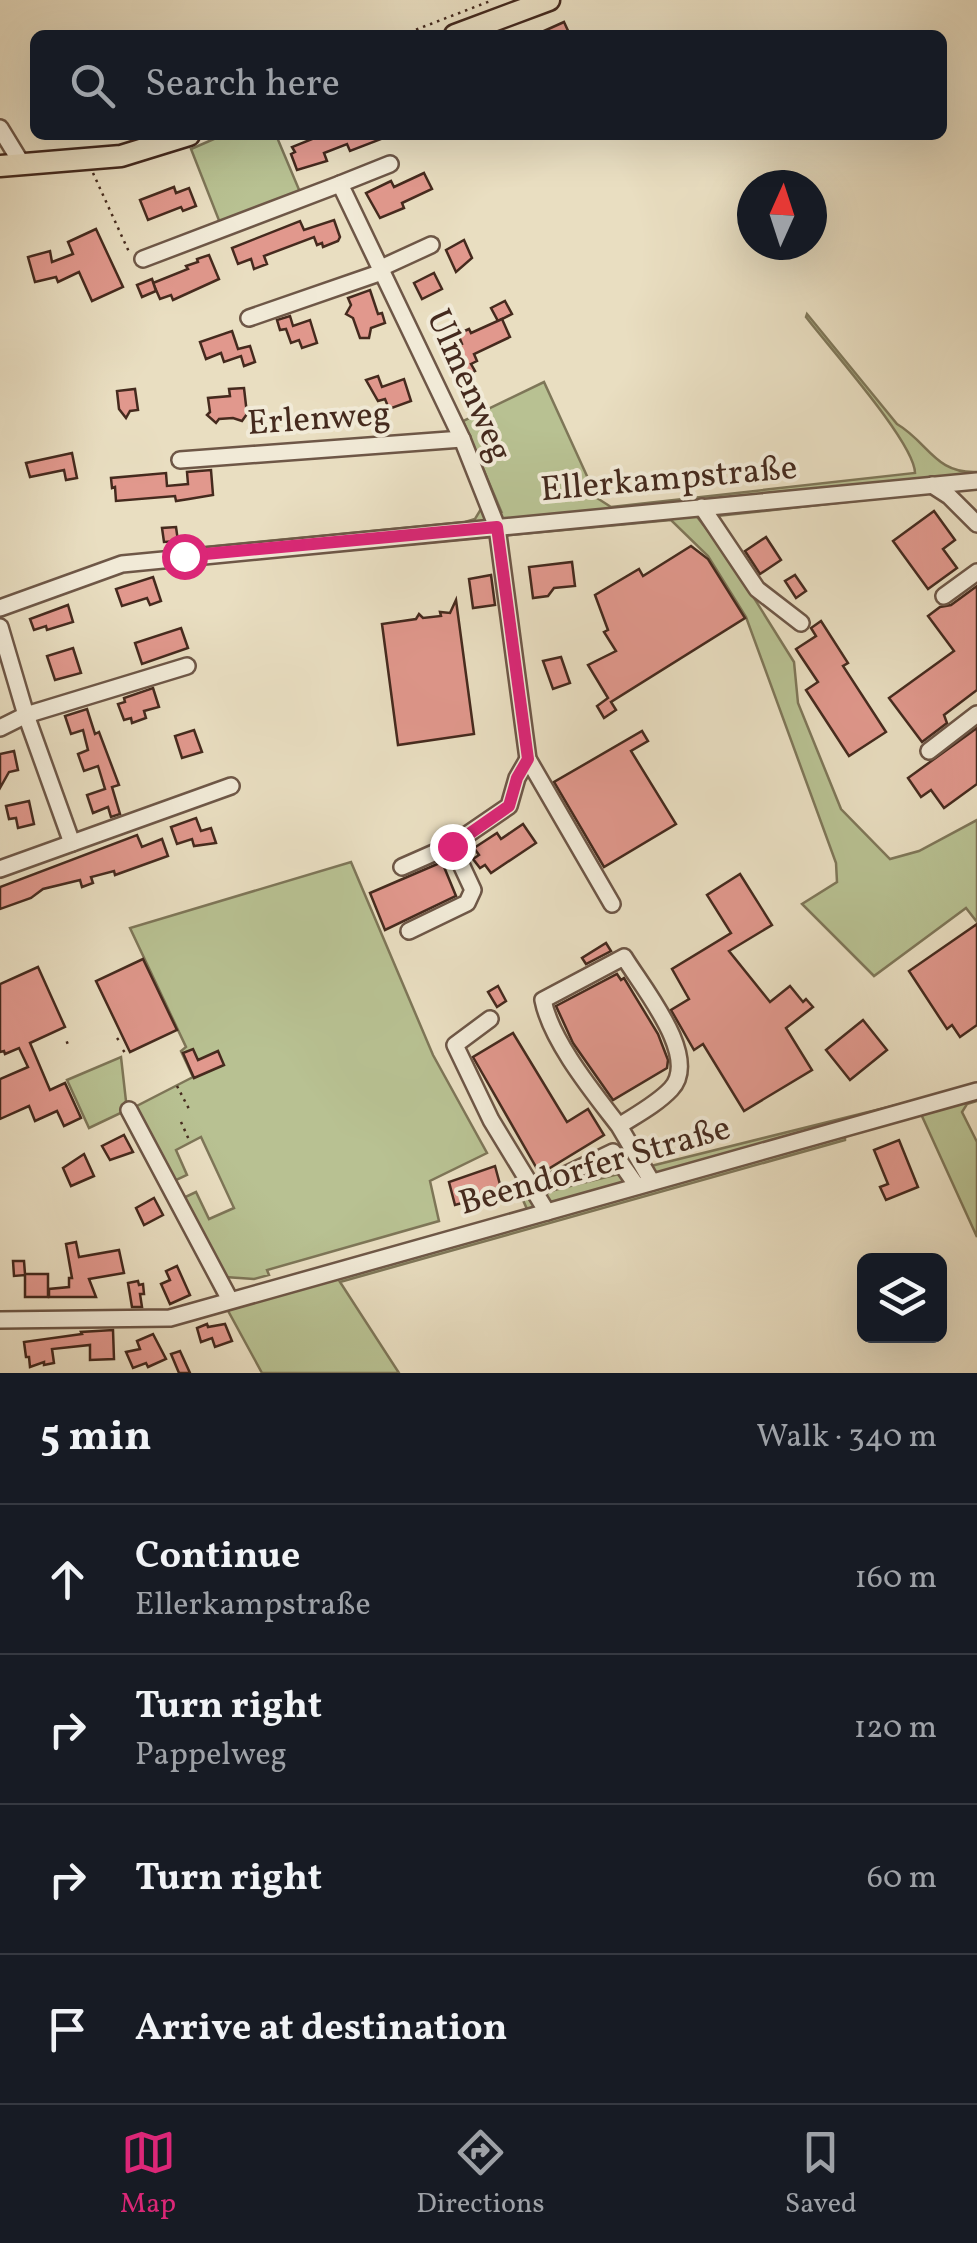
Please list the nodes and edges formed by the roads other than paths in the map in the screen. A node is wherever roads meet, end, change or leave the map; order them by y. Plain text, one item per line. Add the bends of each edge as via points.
1 (548, 0) edge
2 (469, 30) edge
3 (0, 128) edge
4 (173, 140) edge
5 (22, 164) junction
6 (390, 164) dead end
7 (0, 166) edge
8 (340, 184) junction
9 (430, 245) dead end
10 (143, 260) road end
11 (382, 270) junction
12 (249, 318) dead end
13 (462, 439) junction
14 (180, 460) dead end
15 (976, 482) edge
16 (932, 485) junction
17 (702, 508) junction
18 (977, 524) edge
19 (497, 527) junction
20 (977, 572) edge
21 (944, 596) dead end
22 (0, 608) edge
23 (801, 623) dead end
24 (0, 627) edge
25 (187, 666) dead end
26 (977, 714) edge
27 (26, 715) junction
28 (0, 728) edge
29 (929, 751) dead end
30 (528, 759) junction
31 (231, 786) dead end
32 (72, 843) junction
33 (452, 846) junction
34 (402, 867) dead end
35 (0, 869) edge
36 (612, 904) dead end
37 (409, 932) dead end
38 (490, 1019) dead end
39 (977, 1090) edge
40 (129, 1110) dead end
41 (619, 1126) junction
42 (644, 1184) junction
43 (534, 1190) junction
44 (547, 1212) junction
45 (230, 1300) junction
46 (0, 1320) edge

1 - 2 main road
3 - 5 street
4 - 5 main road via 121,156
5 - 7 main road
6 - 8 street
8 - 10 street
8 - 11 street, Ulmenweg
9 - 11 street
11 - 12 street
11 - 13 street, Ulmenweg
13 - 14 street, Erlenweg
13 - 19 street, Ulmenweg
15 - 16 street, Ellerkampstraße
16 - 17 street, Ellerkampstraße
16 - 18 street
17 - 19 street, Ellerkampstraße
17 - 23 street via 758,589
19 - 22 street, Ellerkampstraße via 122,564
19 - 30 street, Ulmenweg
20 - 21 street
24 - 27 street
25 - 27 street
26 - 29 street
27 - 28 street
27 - 32 street
30 - 33 street via 509,806
30 - 36 street
31 - 32 street
32 - 35 street
33 - 34 street
33 - 37 street via 473,890 467,903
38 - 43 street via 455,1045
39 - 42 street, Beendorfer Straße
40 - 45 street
41 - 41 street via 672,1088 682,1064 675,1040 624,956 543,1000 546,1016
41 - 42 street
42 - 43 street via 613,1152
42 - 44 street, Beendorfer Straße
43 - 44 street
44 - 45 street, Beendorfer Straße
45 - 46 street, Beendorfer Straße via 170,1318

